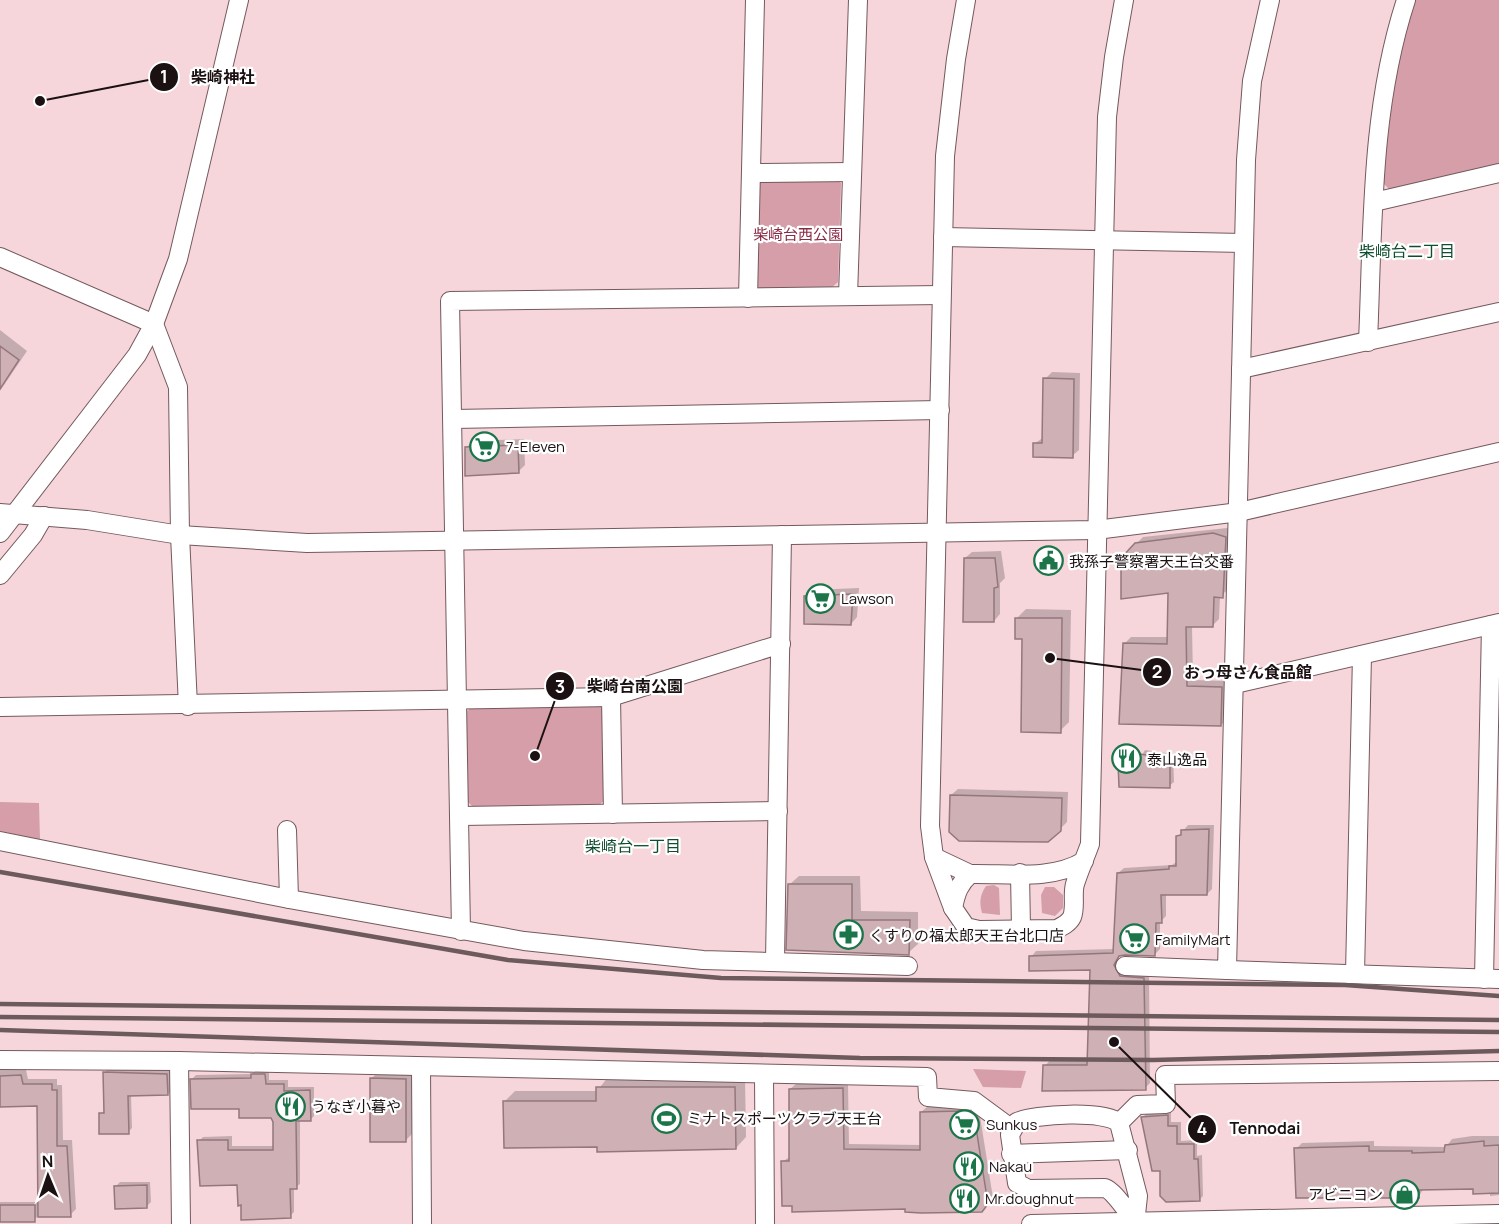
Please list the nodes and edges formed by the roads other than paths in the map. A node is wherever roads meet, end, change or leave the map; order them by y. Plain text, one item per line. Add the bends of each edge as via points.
1 (239, 0) edge
2 (755, 0) edge
3 (858, 0) edge
4 (966, 0) edge
5 (1124, 0) edge
6 (1270, 0) edge
7 (1406, 0) edge
8 (851, 172) junction
9 (752, 173) junction
10 (1499, 173) edge
11 (1374, 202) junction
12 (943, 237) junction
13 (1103, 240) junction
14 (1244, 243) junction
15 (0, 257) edge
16 (941, 295) junction
17 (848, 296) junction
18 (748, 298) junction
19 (1499, 312) edge
20 (154, 324) junction
21 (1368, 342) junction
22 (1241, 369) junction
23 (940, 410) junction
24 (453, 419) junction
25 (1499, 452) edge
26 (1239, 512) junction
27 (8, 513) edge
28 (44, 516) junction
29 (1095, 530) junction
30 (0, 533) edge
31 (936, 533) junction
32 (180, 535) junction
33 (782, 535) junction
34 (454, 540) junction
35 (0, 575) edge
36 (1495, 624) edge
37 (781, 644) junction
38 (1362, 655) junction
39 (1235, 684) junction
40 (611, 697) junction
41 (459, 700) junction
42 (188, 706) junction
43 (0, 707) edge
44 (1493, 757) edge
45 (778, 811) junction
46 (613, 814) junction
47 (461, 816) junction
48 (287, 830) dead end
49 (0, 841) edge
50 (934, 858) junction
51 (1084, 861) junction
52 (1492, 869) edge
53 (970, 873) junction
54 (1020, 873) junction
55 (1051, 873) junction
56 (1074, 887) junction
57 (289, 899) junction
58 (953, 908) junction
59 (1021, 929) junction
60 (461, 931) junction
61 (775, 961) junction
62 (908, 966) dead end
63 (1125, 966) dead end
64 (1227, 970) junction
65 (1355, 974) junction
66 (1492, 979) edge
67 (0, 1060) edge
68 (179, 1060) junction
69 (421, 1067) junction
70 (1499, 1071) edge
71 (764, 1076) junction
72 (1119, 1123) junction
73 (1012, 1129) junction
74 (1128, 1150) junction
75 (1011, 1154) junction
76 (1499, 1214) edge
77 (1348, 1220) edge
78 (1251, 1221) edge
79 (1135, 1222) edge
80 (181, 1224) edge
81 (422, 1224) edge
82 (765, 1224) edge
83 (1031, 1224) edge

1 - 20 street via 178,259
2 - 9 street
3 - 8 street
4 - 12 street via 945,156
5 - 13 street via 1107,117
6 - 14 street via 1248,116
7 - 11 street via 1394,35 1383,92
8 - 9 street
8 - 17 street
9 - 18 street
10 - 11 street
11 - 21 street
12 - 13 street
12 - 16 street
13 - 14 street
13 - 29 street
14 - 22 street
15 - 20 street
16 - 17 street
16 - 23 street
17 - 18 street
18 - 24 street via 450,301
19 - 21 street
20 - 27 street via 137,355
20 - 32 street via 178,387
21 - 22 street
22 - 26 street
23 - 24 street
23 - 31 street
24 - 34 street
25 - 26 street
26 - 29 street
26 - 39 street
27 - 28 street
27 - 30 street
28 - 32 street
28 - 35 street via 33,536
29 - 31 street
29 - 51 street via 1090,844
31 - 33 street
31 - 50 street via 930,826
32 - 34 street via 307,543
32 - 42 street
33 - 34 street
33 - 37 street
34 - 41 street
36 - 38 street
36 - 44 street
37 - 40 street
37 - 45 street
38 - 39 street
38 - 65 street
39 - 64 street
40 - 41 street
40 - 46 street
41 - 42 street
41 - 47 street
42 - 43 street
44 - 52 street
45 - 46 street
45 - 61 street
46 - 47 street
47 - 60 street
48 - 57 street
49 - 57 street
50 - 53 street
50 - 58 street
51 - 55 street
51 - 56 street
52 - 66 street
53 - 54 street
53 - 58 street via 961,882
54 - 55 street
54 - 59 street
55 - 56 street via 1070,880
56 - 59 street via 1072,917 1065,926
57 - 60 street
58 - 59 street via 966,927
60 - 61 street via 703,960
61 - 62 street
63 - 64 street
64 - 65 street
65 - 66 street
67 - 68 street
68 - 69 street
68 - 80 street
69 - 71 street
69 - 81 street
70 - 72 street via 1166,1075 1166,1104 1137,1105
71 - 73 street via 927,1077 928,1097 974,1101
71 - 82 street
72 - 73 street via 1109,1116 1038,1116 1017,1122
72 - 74 street
73 - 75 street
74 - 75 street
74 - 79 street via 1138,1196
75 - 79 street via 1015,1177 1022,1186 1105,1188
76 - 77 street
77 - 78 street
78 - 79 street
79 - 83 street

